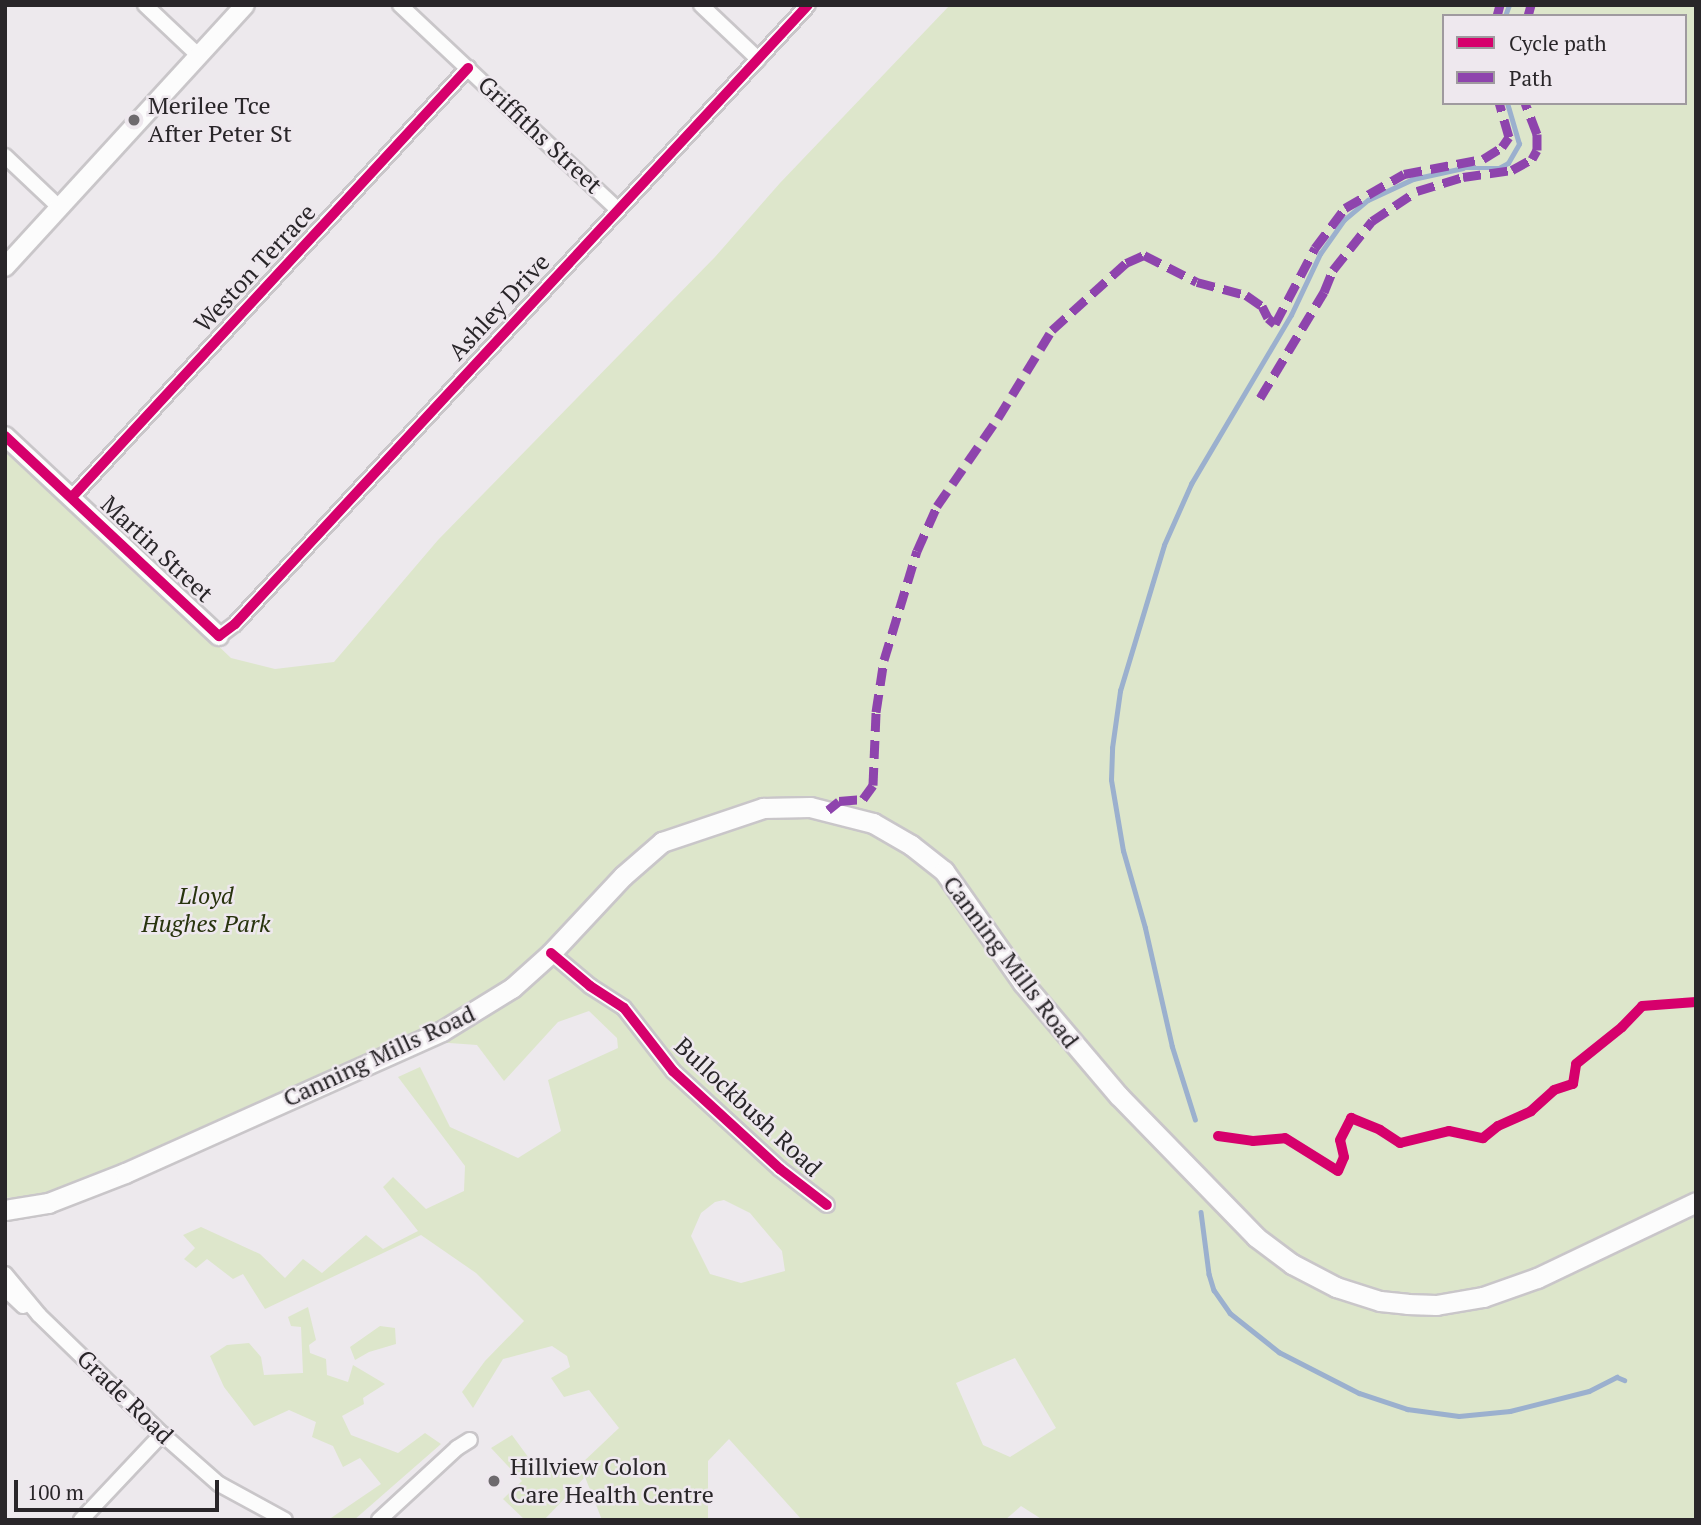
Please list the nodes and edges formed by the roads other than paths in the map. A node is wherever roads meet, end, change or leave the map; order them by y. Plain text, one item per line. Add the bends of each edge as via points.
1 (145, 5) edge
2 (245, 5) edge
3 (400, 5) edge
4 (701, 5) edge
5 (808, 5) edge
6 (199, 56) junction
7 (758, 59) junction
8 (468, 68) junction
9 (5, 156) edge
10 (60, 208) junction
11 (617, 209) junction
12 (5, 267) edge
13 (5, 436) edge
14 (72, 497) junction
15 (219, 636) joint
16 (551, 953) junction
17 (1696, 1202) edge
18 (827, 1205) dead end
19 (5, 1210) edge
20 (5, 1274) edge
21 (5, 1289) edge
22 (39, 1315) junction
23 (162, 1434) junction
24 (470, 1440) dead end
25 (81, 1520) edge
26 (285, 1520) edge
27 (379, 1520) edge

1 - 6 street
2 - 6 street
3 - 8 street, Griffiths Street
4 - 7 street
5 - 7 street, Ashley Drive
6 - 10 street
7 - 11 street, Ashley Drive
8 - 11 street, Griffiths Street
8 - 14 street, Weston Terrace
9 - 10 street
10 - 12 street
11 - 15 street, Ashley Drive via 235,624
13 - 14 street, Martin Street
14 - 15 street, Martin Street
16 - 17 main road, Canning Mills Road via 622,876 662,842 763,808 828,810 873,823 944,872 1023,983 1089,1063 1256,1237 1324,1282 1380,1301 1426,1305 1470,1300 1537,1278
16 - 18 street, Bullockbush Road via 624,1009 673,1071 779,1170
16 - 19 main road, Canning Mills Road via 486,1006 407,1048 125,1173 48,1203
20 - 22 street, Grade Road
21 - 22 street, Grade Road
22 - 23 street, Grade Road
23 - 25 street
23 - 26 street, Grade Road via 219,1484
24 - 27 street

